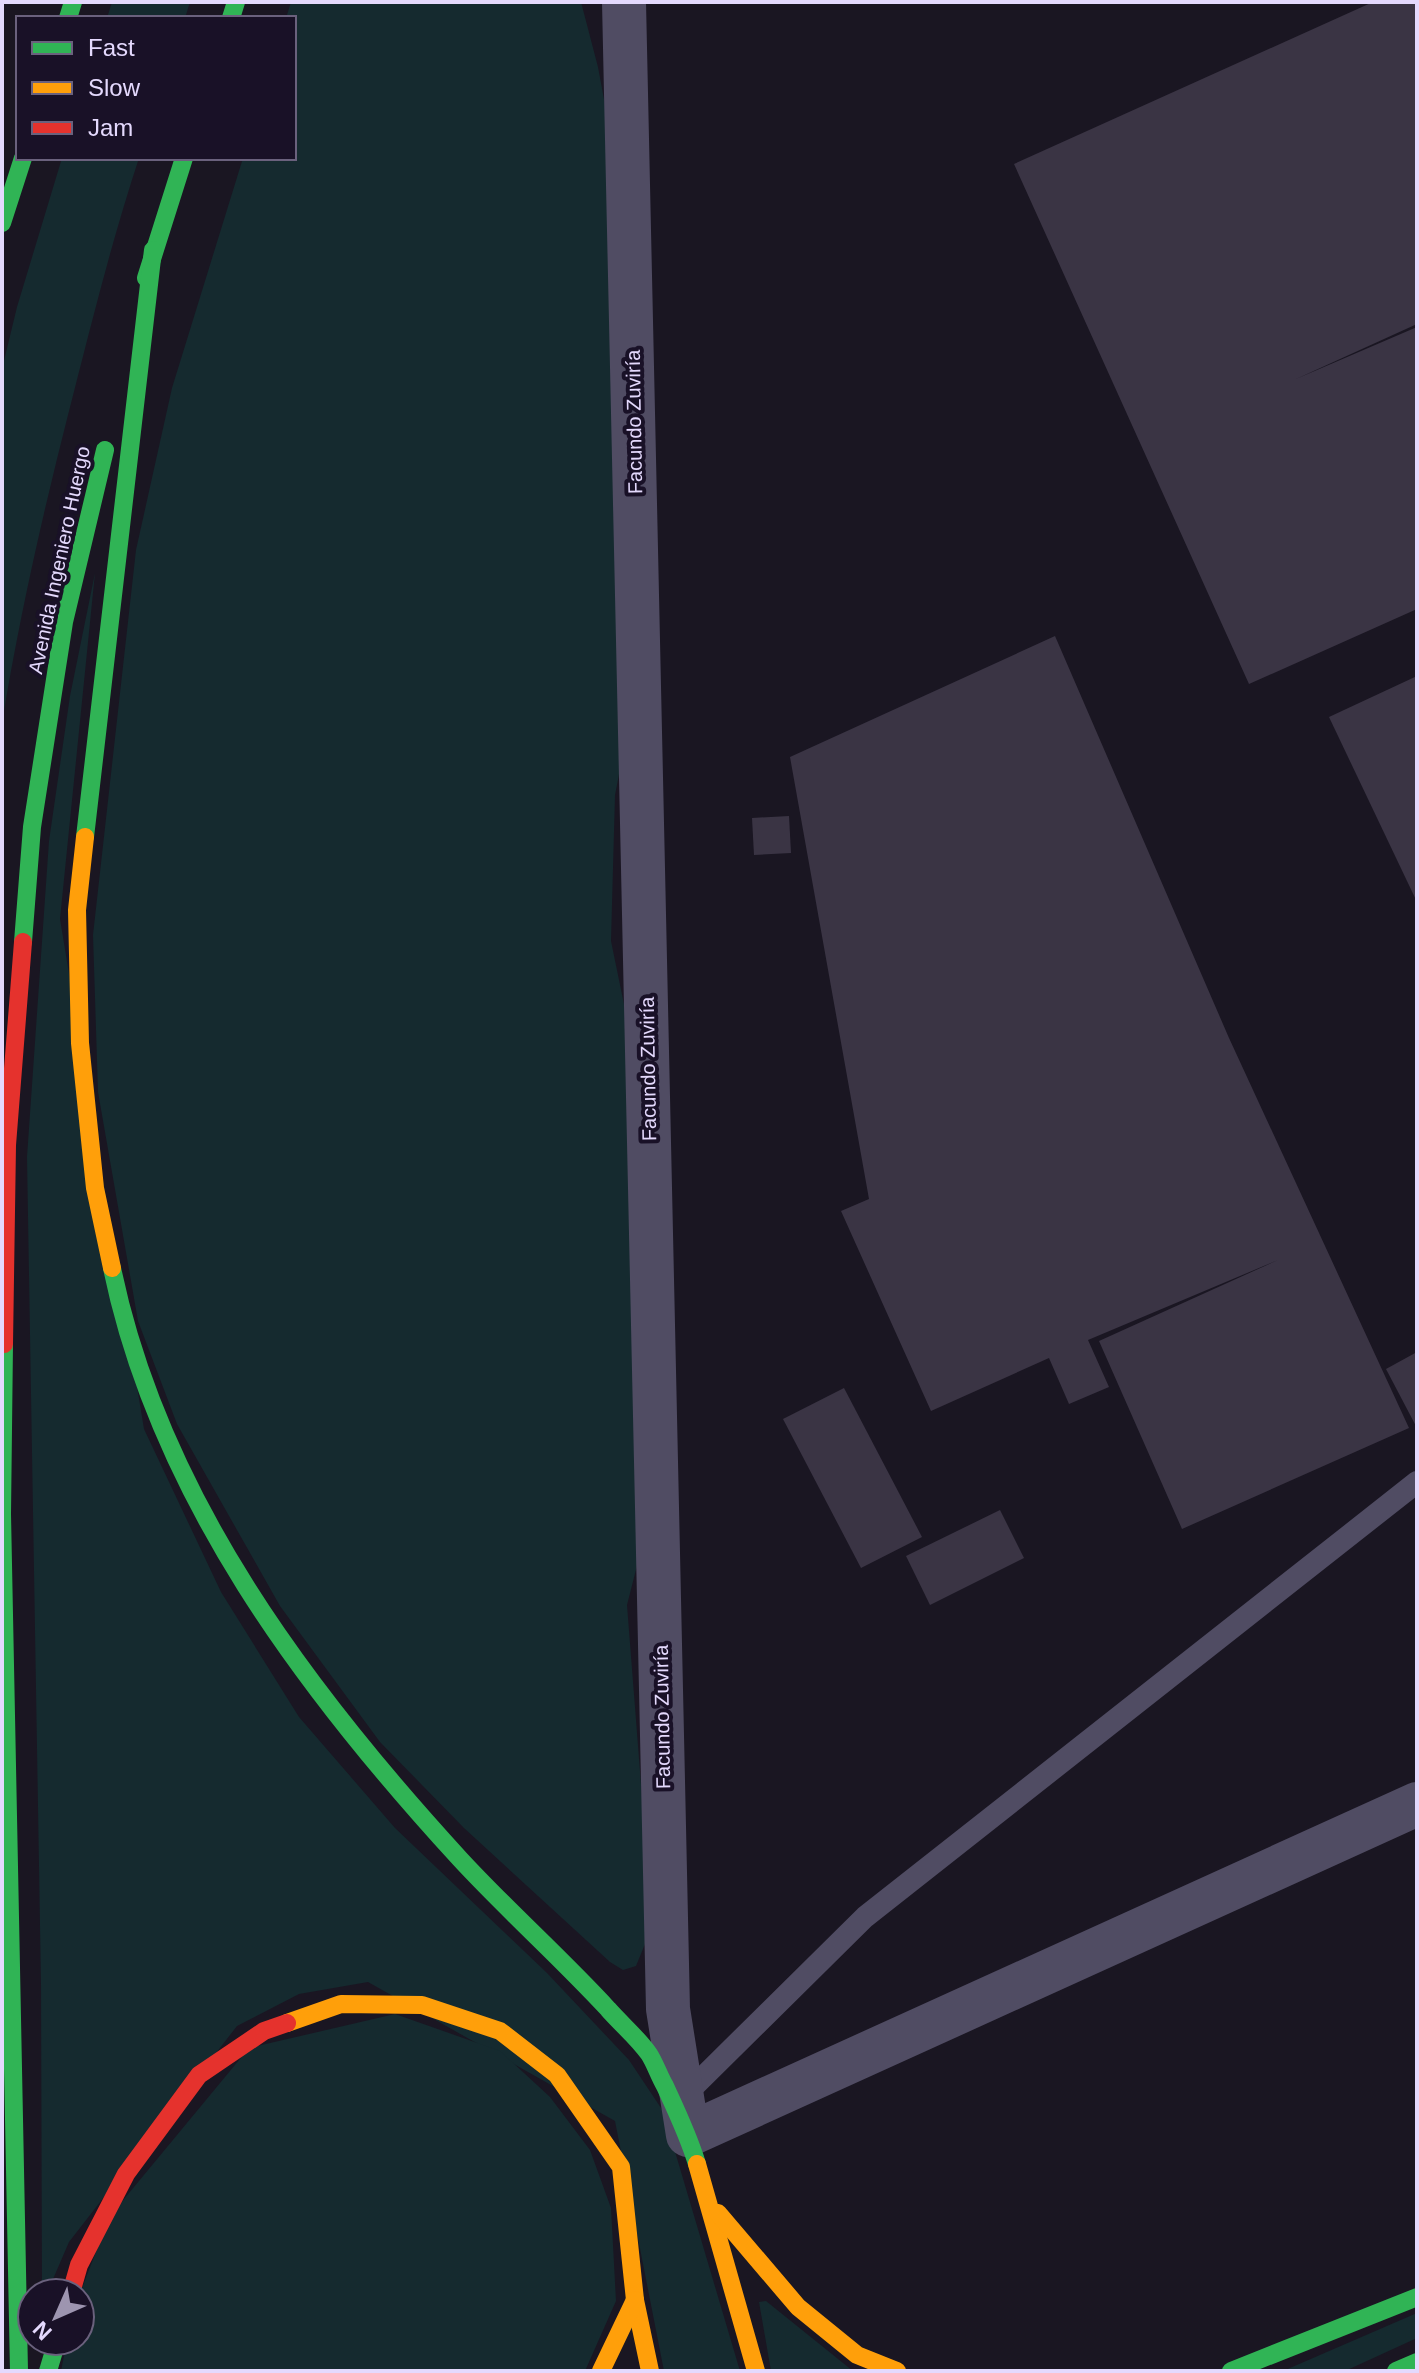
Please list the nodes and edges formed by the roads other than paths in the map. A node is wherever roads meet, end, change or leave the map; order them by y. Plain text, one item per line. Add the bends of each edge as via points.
1 (624, 2) edge
2 (22, 160) edge
3 (183, 160) edge
4 (2, 223) edge
5 (153, 250) junction
6 (116, 405) dead end
7 (108, 436) dead end
8 (1417, 1482) edge
9 (1417, 1804) edge
10 (686, 2116) junction
11 (711, 2205) junction
12 (76, 2277) edge
13 (1417, 2297) edge
14 (635, 2300) junction
15 (1417, 2362) edge
16 (19, 2371) edge
17 (601, 2371) edge
18 (650, 2371) edge
19 (756, 2371) edge
20 (897, 2371) edge
21 (1231, 2371) edge
22 (1396, 2371) edge

1 - 10 street, Facundo Zuviría via 668,2009
2 - 4 main road
3 - 5 main road
5 - 6 main road
5 - 10 main road via 77,910 80,1043 95,1188 120,1308 156,1415 262,1615 354,1737 451,1849 649,2054
7 - 16 main road, Avenida Ingeniero Huergo via 64,622 32,827 7,1145 2,1514
8 - 10 lane via 865,1917
9 - 10 street
10 - 11 main road
11 - 19 main road
11 - 20 main road via 798,2307 857,2355
12 - 14 main road via 126,2174 199,2075 264,2031 341,2004 422,2005 500,2031 557,2075 621,2167
13 - 21 main road
14 - 17 main road
14 - 18 main road
15 - 22 main road

